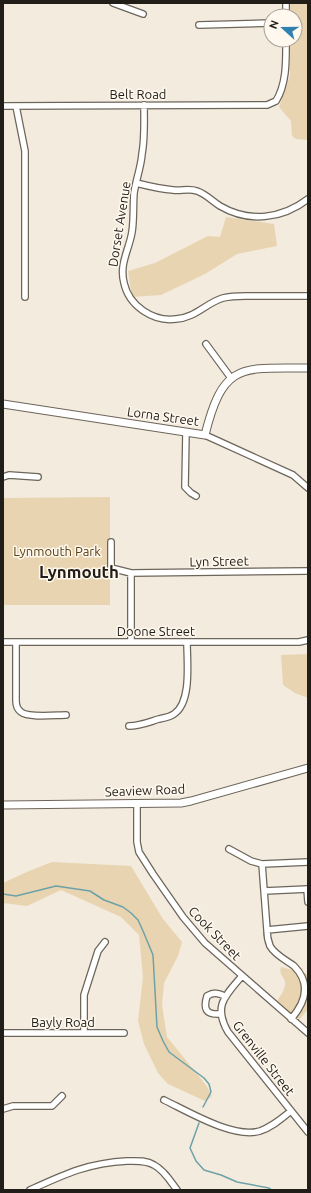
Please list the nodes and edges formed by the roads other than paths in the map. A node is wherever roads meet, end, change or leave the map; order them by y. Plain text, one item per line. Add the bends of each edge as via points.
1 (113, 3) edge
2 (143, 14) dead end
3 (263, 23) edge
4 (199, 25) dead end
5 (286, 48) edge
6 (144, 105) junction
7 (3, 106) edge
8 (16, 106) junction
9 (136, 183) junction
10 (308, 199) edge
11 (308, 296) edge
12 (25, 297) dead end
13 (206, 344) dead end
14 (308, 368) edge
15 (231, 378) junction
16 (3, 404) edge
17 (186, 432) junction
18 (206, 435) junction
19 (3, 477) edge
20 (38, 477) dead end
21 (308, 488) edge
22 (196, 496) dead end
23 (111, 542) dead end
24 (308, 571) edge
25 (131, 573) junction
26 (308, 640) edge
27 (3, 642) edge
28 (16, 642) junction
29 (130, 642) junction
30 (187, 642) junction
31 (66, 715) dead end
32 (129, 726) dead end
33 (308, 768) edge
34 (137, 804) junction
35 (3, 805) edge
36 (230, 849) dead end
37 (308, 862) edge
38 (262, 864) junction
39 (308, 889) edge
40 (264, 891) junction
41 (308, 902) edge
42 (308, 926) edge
43 (267, 930) junction
44 (105, 942) dead end
45 (242, 976) junction
46 (225, 996) junction
47 (220, 1014) junction
48 (291, 1019) junction
49 (3, 1033) edge
50 (84, 1033) junction
51 (124, 1033) dead end
52 (308, 1033) edge
53 (62, 1096) dead end
54 (164, 1100) dead end
55 (3, 1109) edge
56 (291, 1111) junction
57 (308, 1132) edge
58 (30, 1190) edge
59 (178, 1190) edge

1 - 2 street
3 - 4 street
5 - 6 street, Belt Road via 286,71 274,103
6 - 8 street, Belt Road
6 - 9 street, Dorset Avenue via 143,152
7 - 8 street, Belt Road
8 - 12 street via 25,151
9 - 10 street via 198,191 220,206 248,217 278,215
9 - 11 street, Dorset Avenue via 132,233 122,272 131,299 145,312 162,319 176,320 190,316 224,298
13 - 15 street
14 - 15 street via 249,369
15 - 18 street via 216,399
16 - 17 street, Lorna Street
17 - 18 street, Lorna Street
17 - 22 street via 185,486
18 - 21 street, Lorna Street via 293,475
19 - 20 street
23 - 25 street, Lyn Street via 111,568
24 - 25 street, Lyn Street
25 - 29 street
26 - 30 street, Doone Street
27 - 28 street, Doone Street
28 - 29 street, Doone Street
28 - 31 street via 18,710 29,715
29 - 30 street, Doone Street
30 - 32 street via 187,688 180,707 174,714 139,726
33 - 34 street, Seaview Road via 191,801
34 - 35 street, Seaview Road
34 - 45 street, Cook Street via 137,842 143,860 196,933
36 - 38 street
37 - 38 street
38 - 40 street
39 - 40 street
39 - 41 street
40 - 43 street
42 - 43 street
43 - 48 street via 268,941 273,950 300,971 307,983 306,998
44 - 50 street via 98,951 84,995
45 - 46 street, Grenville Street
45 - 48 street, Cook Street
46 - 47 street, Grenville Street
46 - 47 street, Grenville Street via 213,993 207,996 205,1002 207,1012 213,1015
47 - 56 street, Grenville Street via 228,1032
48 - 52 street, Cook Street
49 - 50 street, Bayly Road
50 - 51 street, Bayly Road
53 - 55 street via 52,1106 13,1106
54 - 56 street via 241,1133 265,1129
56 - 57 street, Grenville Street
58 - 59 street via 78,1169 106,1163 144,1161 155,1166

